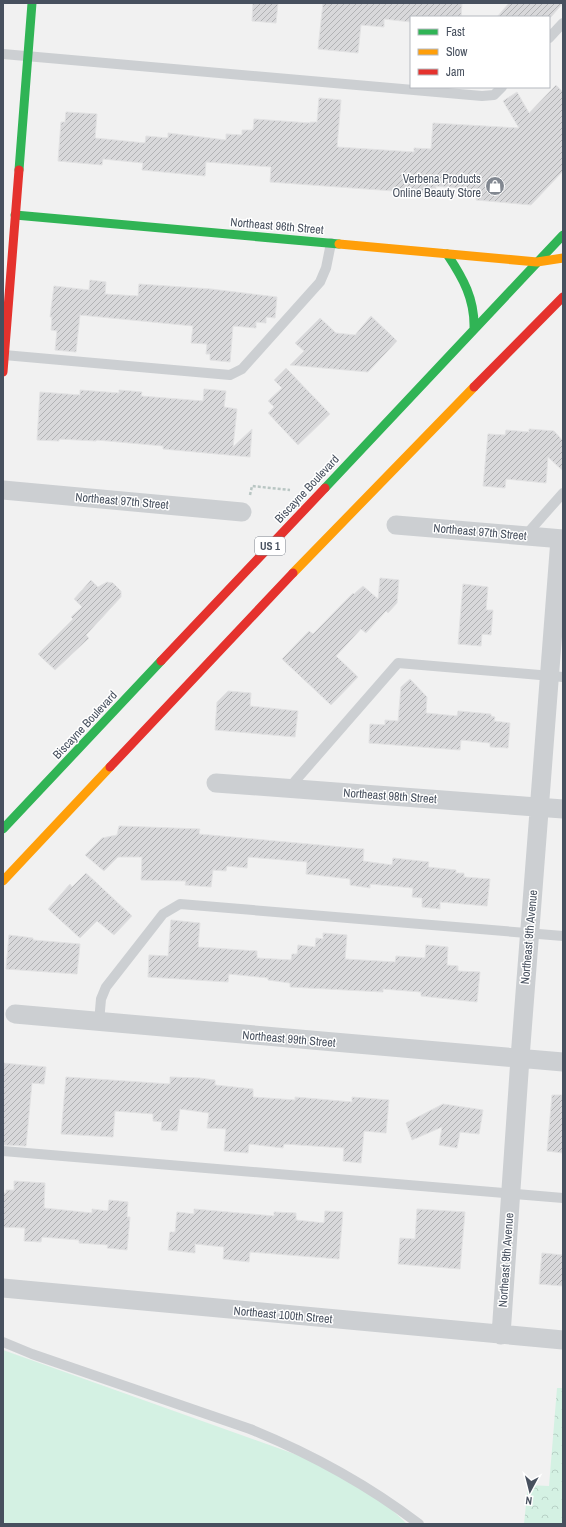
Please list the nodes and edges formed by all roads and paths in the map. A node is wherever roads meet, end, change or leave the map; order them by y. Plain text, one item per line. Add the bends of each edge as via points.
1 (32, 3) edge
2 (563, 23) edge
3 (550, 37) edge
4 (3, 54) edge
5 (27, 56) junction
6 (501, 88) edge
7 (9, 214) edge
8 (563, 235) edge
9 (330, 243) junction
10 (447, 254) junction
11 (563, 258) edge
12 (537, 262) junction
13 (556, 269) dead end
14 (563, 297) edge
15 (474, 329) junction
16 (4, 364) edge
17 (3, 490) edge
18 (290, 490) dead end
19 (563, 493) edge
20 (242, 512) joint
21 (396, 525) dead end
22 (525, 536) junction
23 (561, 539) edge
24 (556, 676) edge
25 (216, 783) dead end
26 (289, 788) junction
27 (539, 807) junction
28 (563, 809) edge
29 (3, 830) edge
30 (3, 881) edge
31 (530, 933) junction
32 (563, 936) edge
33 (15, 1014) dead end
34 (98, 1022) junction
35 (520, 1058) junction
36 (563, 1062) edge
37 (3, 1151) edge
38 (511, 1193) junction
39 (563, 1198) edge
40 (3, 1288) edge
41 (501, 1335) junction
42 (563, 1340) edge
43 (3, 1342) edge
44 (419, 1524) edge

1 - 5 main road
2 - 3 lane
4 - 5 lane
5 - 6 lane via 482,96 494,95
5 - 7 main road
7 - 9 main road, Northeast 96th Street
7 - 16 main road
8 - 12 main road, Biscayne Boulevard / US 1
9 - 10 main road, Northeast 96th Street
9 - 16 lane via 325,272 320,282 242,369 230,375
10 - 12 main road, Northeast 96th Street
10 - 15 main road via 467,283 476,315
11 - 12 main road, Northeast 96th Street
12 - 13 main road, Northeast 96th Street
12 - 15 main road, Biscayne Boulevard / US 1
14 - 30 main road via 340,523
15 - 29 main road, Biscayne Boulevard / US 1
17 - 20 street, Northeast 97th Street
18 - 20 path via 252,486 249,506
19 - 22 lane
21 - 22 street, Northeast 97th Street
22 - 23 street, Northeast 97th Street
23 - 24 street, Northeast 9th Avenue
24 - 26 lane via 398,664
24 - 27 street, Northeast 9th Avenue
25 - 26 street, Northeast 98th Street
26 - 27 street, Northeast 98th Street
27 - 28 street, Northeast 98th Street
27 - 31 street, Northeast 9th Avenue
31 - 32 lane
31 - 34 lane via 180,904 164,914 106,987 101,999
31 - 35 street, Northeast 9th Avenue
33 - 34 street, Northeast 99th Street
34 - 35 street, Northeast 99th Street
35 - 36 street, Northeast 99th Street
35 - 38 street, Northeast 9th Avenue
37 - 38 lane
38 - 39 lane
38 - 41 street, Northeast 9th Avenue
40 - 41 street, Northeast 100th Street
41 - 42 street, Northeast 100th Street
43 - 44 lane via 278,1441 369,1490

